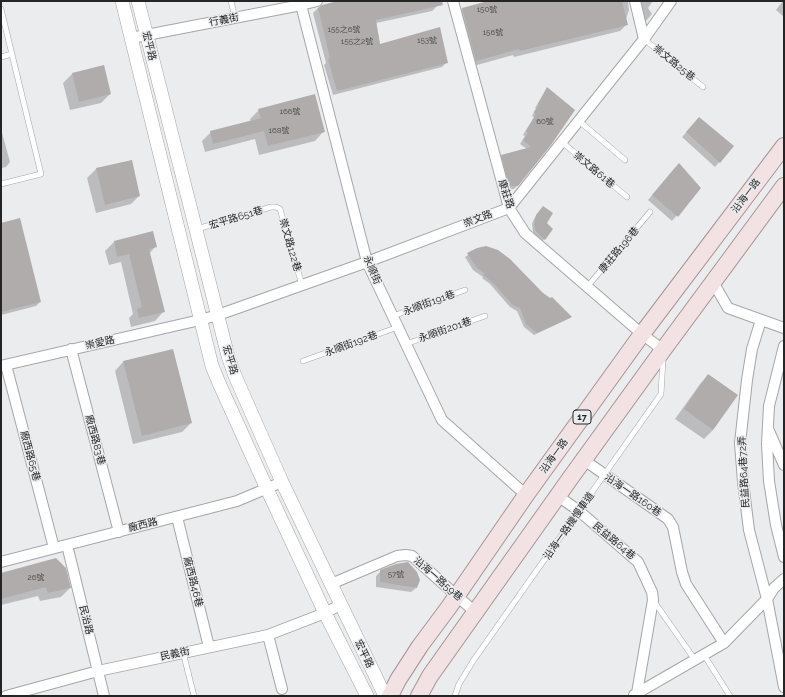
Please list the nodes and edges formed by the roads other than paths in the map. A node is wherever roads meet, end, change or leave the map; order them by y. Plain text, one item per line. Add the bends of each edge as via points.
1 (122, 1) edge
2 (138, 1) edge
3 (231, 1) edge
4 (317, 1) edge
5 (453, 1) edge
6 (635, 1) edge
7 (671, 1) edge
8 (301, 3) edge
9 (1, 9) edge
10 (235, 18) junction
11 (146, 35) junction
12 (132, 38) junction
13 (644, 39) junction
14 (12, 54) junction
15 (1, 57) edge
16 (703, 87) dead end
17 (579, 121) junction
18 (562, 142) junction
19 (784, 146) edge
20 (625, 160) dead end
21 (1, 184) edge
22 (784, 186) edge
23 (627, 197) dead end
24 (276, 207) joint
25 (509, 208) junction
26 (650, 212) dead end
27 (196, 230) junction
28 (366, 262) junction
29 (713, 282) junction
30 (302, 285) junction
31 (587, 287) junction
32 (465, 290) dead end
33 (218, 315) junction
34 (393, 316) junction
35 (485, 316) dead end
36 (200, 320) junction
37 (761, 320) junction
38 (398, 327) junction
39 (784, 328) edge
40 (642, 334) junction
41 (406, 344) junction
42 (784, 346) edge
43 (71, 349) junction
44 (663, 350) junction
45 (303, 361) dead end
46 (3, 366) edge
47 (768, 429) junction
48 (584, 460) junction
49 (784, 465) edge
50 (604, 475) junction
51 (282, 482) junction
52 (267, 489) junction
53 (526, 495) junction
54 (558, 496) junction
55 (579, 511) junction
56 (177, 517) junction
57 (118, 532) junction
58 (67, 545) junction
59 (54, 548) junction
60 (784, 557) edge
61 (1, 562) edge
62 (782, 580) edge
63 (330, 584) junction
64 (457, 596) junction
65 (767, 599) junction
66 (653, 600) junction
67 (340, 605) junction
68 (475, 612) junction
69 (326, 613) junction
70 (268, 635) junction
71 (724, 643) junction
72 (209, 647) junction
73 (183, 652) junction
74 (699, 657) junction
75 (98, 670) junction
76 (784, 687) edge
77 (282, 689) dead end
78 (636, 695) edge
79 (6, 696) edge
80 (104, 696) edge
81 (194, 696) edge
82 (367, 696) edge
83 (385, 696) edge
84 (390, 696) edge
85 (419, 696) edge
86 (455, 696) edge
87 (730, 696) edge

1 - 12 street, 宏平路
2 - 11 street, 宏平路
3 - 10 lane
4 - 8 street, 行義街
5 - 25 street, 康莊路
6 - 13 street
7 - 13 street
8 - 10 street, 行義街
8 - 28 street, 永順街
9 - 14 lane
10 - 11 street, 行義街
11 - 12 street, 行義街
11 - 27 street, 宏平路
12 - 36 street, 宏平路
13 - 16 lane, 崇文路25巷
13 - 17 street
14 - 15 lane
14 - 21 lane via 41,174
17 - 18 street
17 - 20 lane
18 - 23 lane, 崇文路61巷
18 - 25 street
19 - 40 main road, 沿海一路 / 17
22 - 29 main road, 17
24 - 27 lane, 宏平路651巷
24 - 30 lane, 崇文路122巷 via 280,209
25 - 28 street, 崇文路
25 - 31 street, 康莊路 via 525,233
26 - 31 lane, 康莊路196巷
27 - 33 street, 宏平路
28 - 30 street, 崇文路
28 - 34 street, 永順街
29 - 37 street via 728,308
29 - 44 main road, 17
30 - 33 street, 崇文路
31 - 40 street, 康莊路
32 - 34 lane, 永順街191巷
33 - 36 street, 崇文路
33 - 51 street, 宏平路 via 235,376
34 - 38 street, 永順街
35 - 41 lane, 永順街201巷
36 - 43 street, 崇愛路
36 - 52 street, 宏平路 via 212,366
37 - 39 street
37 - 65 street, 民益路64巷72弄 via 752,349 740,443 749,530
38 - 41 street, 永順街
38 - 45 lane, 永順街192巷
40 - 44 street, 康莊路
40 - 53 main road, 沿海一路 / 17
41 - 53 street, 永順街 via 442,420
42 - 47 street via 769,406
43 - 46 street, 崇愛路
43 - 57 street, 廠西路83巷
44 - 48 main road, 17
44 - 50 lane, 沿海一路機慢車道 via 661,394
46 - 59 street, 廠西路65巷
47 - 49 street
47 - 60 street via 769,481
48 - 50 street, 沿海一路160巷
48 - 54 main road, 17
50 - 55 lane, 沿海一路機慢車道
50 - 71 street, 沿海一路160巷 via 668,519 673,527 686,584
51 - 52 street, 廠西路
51 - 63 street, 宏平路
52 - 56 street, 廠西路 via 237,501
52 - 69 street, 宏平路
53 - 64 main road, 沿海一路 / 17
54 - 55 street, 民益路64巷
54 - 68 main road, 17
55 - 66 street, 民益路64巷 via 638,562 652,592
55 - 86 lane, 沿海一路機慢車道 via 473,661
56 - 57 street, 廠西路
56 - 72 street, 廠西路46巷
57 - 58 street, 廠西路
58 - 59 street, 廠西路
58 - 75 street, 民治路
59 - 61 street, 廠西路
62 - 65 street, 民益路64巷
63 - 64 street, 沿海一路59巷 via 397,556 406,555 412,556
63 - 67 street, 宏平路
64 - 68 street, 沿海一路59巷
64 - 84 main road, 沿海一路 / 17 via 398,680
65 - 71 street, 民益路64巷
65 - 76 street, 民益路64巷72弄
66 - 74 lane
66 - 78 street, 民益路64巷
67 - 69 street, 民義街
67 - 83 street, 宏平路
68 - 85 main road, 17
69 - 70 street, 民義街
69 - 82 street, 宏平路
70 - 72 street, 民義街
70 - 77 street
71 - 74 street, 民益路64巷
72 - 73 street, 民義街
73 - 75 street, 民義街
73 - 81 lane
74 - 78 street, 民益路64巷
74 - 87 lane
75 - 79 street, 民義街
75 - 80 street, 民治路

